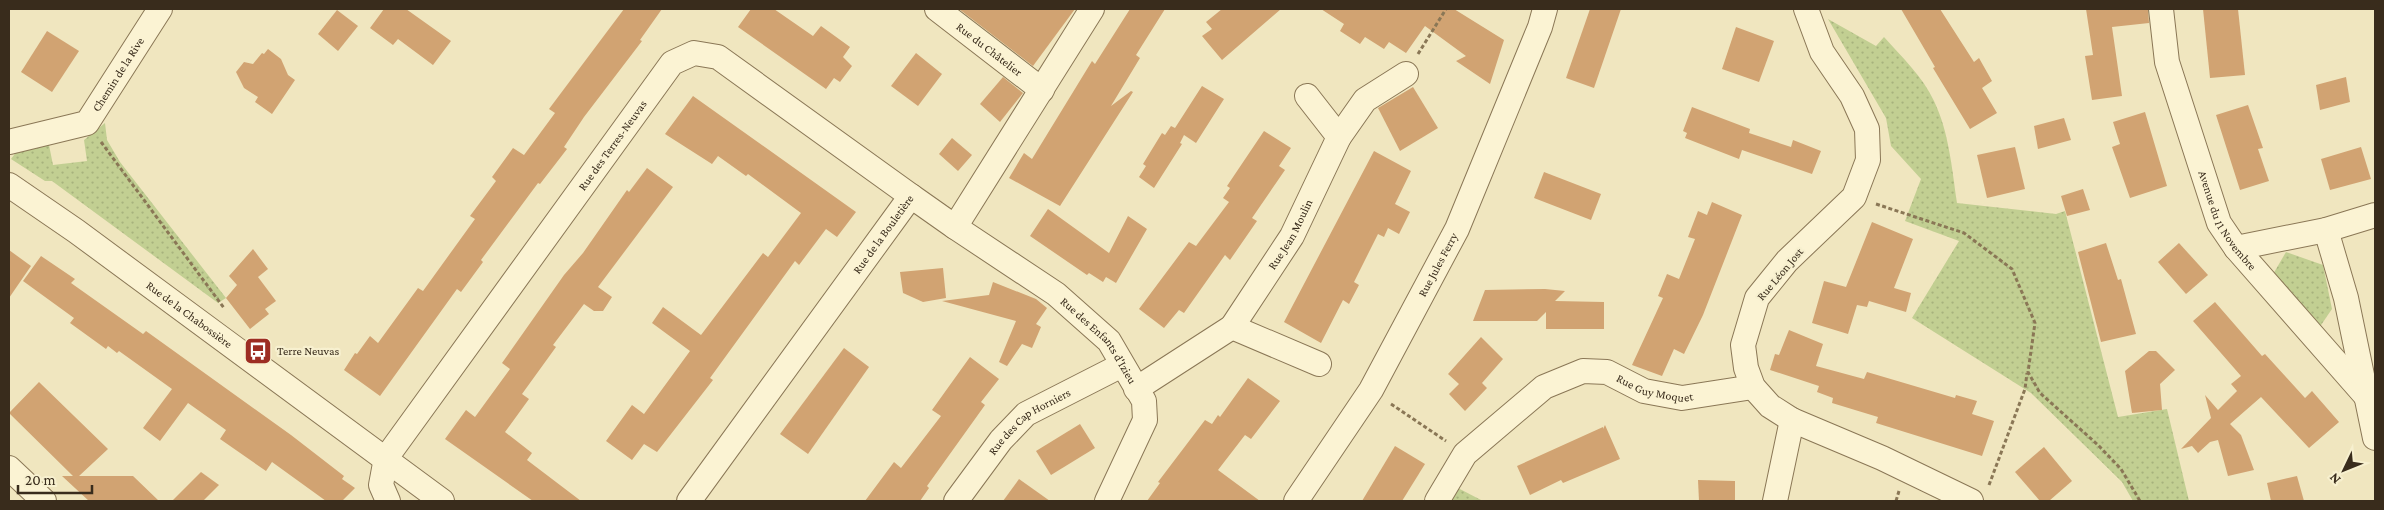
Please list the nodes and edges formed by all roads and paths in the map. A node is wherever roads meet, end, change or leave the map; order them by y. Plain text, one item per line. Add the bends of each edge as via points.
1 (160, 9) edge
2 (937, 9) edge
3 (1092, 9) edge
4 (1446, 9) edge
5 (1545, 9) edge
6 (1806, 9) edge
7 (2161, 9) edge
8 (1406, 74) joint
9 (1042, 90) junction
10 (1307, 96) dead end
11 (88, 123) junction
12 (1339, 137) junction
13 (9, 142) edge
14 (9, 185) edge
15 (911, 196) junction
16 (1854, 197) junction
17 (2375, 215) edge
18 (955, 227) junction
19 (2326, 230) junction
20 (2236, 248) junction
21 (1232, 327) junction
22 (228, 342) junction
23 (1319, 364) dead end
24 (1122, 365) junction
25 (2028, 372) junction
26 (1753, 387) junction
27 (1136, 389) junction
28 (1371, 390) junction
29 (2365, 395) junction
30 (1792, 420) junction
31 (2375, 438) edge
32 (1466, 454) junction
33 (386, 458) junction
34 (9, 468) edge
35 (1979, 497) edge
36 (44, 501) edge
37 (388, 501) edge
38 (442, 501) edge
39 (689, 501) edge
40 (956, 501) edge
41 (1107, 501) edge
42 (1296, 501) edge
43 (1437, 501) edge
44 (1775, 501) edge
45 (2140, 501) edge

1 - 11 street, Chemin de la Rive
2 - 9 street, Rue du Châtelier
3 - 9 street
4 - 8 path
5 - 28 street, Rue Jules Ferry via 1457,229
6 - 16 street, Rue Léon Jost via 1822,52 1852,96 1867,129 1868,160
7 - 20 street, Avenue du 11 Novembre via 2166,62 2219,223
8 - 12 street, Rue Jean Moulin via 1364,100
9 - 18 street
10 - 12 street
11 - 13 street, Chemin de la Rive
11 - 22 path via 232,320
12 - 21 street, Rue Jean Moulin via 1292,236
14 - 22 street, Rue de la Chabossière
15 - 18 street, Rue de la Bouletière
15 - 33 street, Rue des Terres-Neuvas via 718,57 694,53 672,63
15 - 39 street, Rue de la Bouletière
16 - 25 path via 1964,233 2012,269 2035,322
16 - 26 street, Rue Léon Jost via 1787,261 1756,298 1743,345
17 - 19 street
18 - 24 street, Rue des Enfants d'Izieu via 1056,294 1108,341
19 - 20 street
19 - 29 street, Avenue du 11 Novembre via 2346,298
20 - 29 street, Avenue du 11 Novembre
21 - 23 street
21 - 27 street, Rue Jean Moulin
22 - 33 street, Rue de la Chabossière
24 - 27 street, Rue des Enfants d'Izieu
24 - 40 street, Rue des Cap Horniers via 1026,414 1001,440
25 - 35 path
25 - 45 path via 2040,393 2121,469
26 - 30 street, Rue Léon Jost via 1770,406
26 - 32 street, Rue Guy Moquet via 1682,398 1644,391 1607,372 1583,372 1544,387
27 - 41 street, Rue des Enfants d'Izieu via 1144,401 1145,420
28 - 32 path
28 - 42 street, Rue Jules Ferry
29 - 31 street, Avenue du 11 Novembre
30 - 35 street, Rue Léon Jost
30 - 44 street
32 - 43 street, Rue Guy Moquet
33 - 37 street via 382,484
33 - 38 street, Rue de la Chabossière
34 - 36 street

